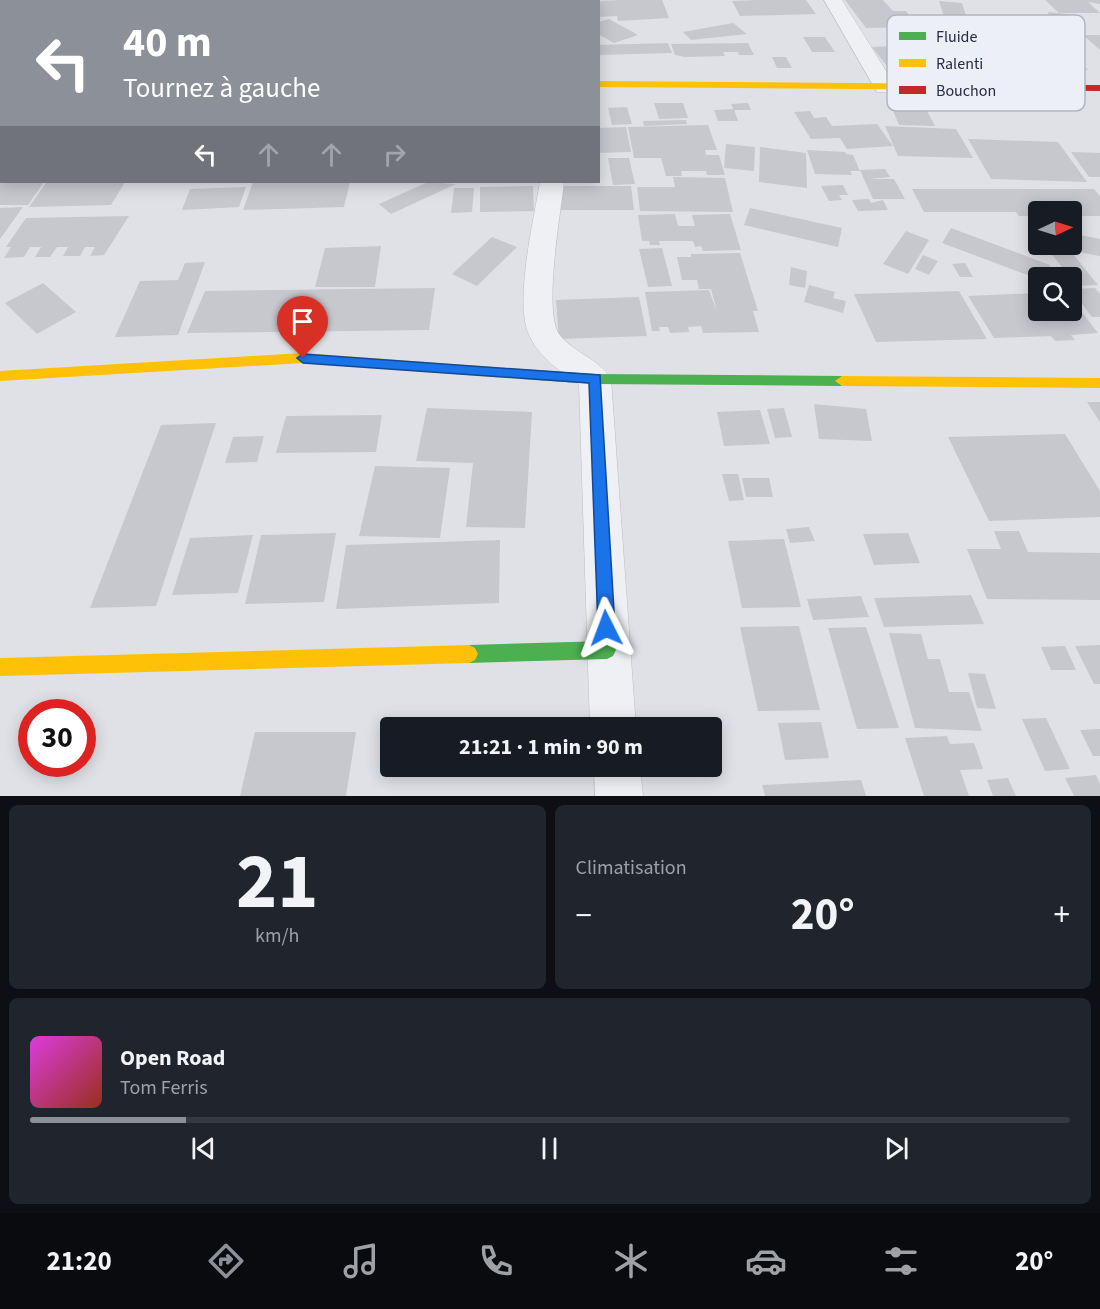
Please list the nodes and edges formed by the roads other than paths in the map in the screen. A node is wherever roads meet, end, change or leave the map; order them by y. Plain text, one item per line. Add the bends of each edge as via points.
1 (832, 0) edge
2 (600, 84) edge
3 (885, 87) joint
4 (1085, 88) edge
5 (1100, 88) edge
6 (552, 183) edge
7 (0, 376) edge
8 (595, 379) junction
9 (1100, 382) edge
10 (607, 650) junction
11 (0, 667) edge
12 (612, 717) edge
13 (617, 777) edge
14 (619, 796) edge

1 - 3 street
2 - 3 street
4 - 5 street
6 - 8 street via 539,303 541,330 559,354
7 - 8 street via 303,358
8 - 9 street
8 - 10 street
10 - 11 street
10 - 12 street
13 - 14 street

